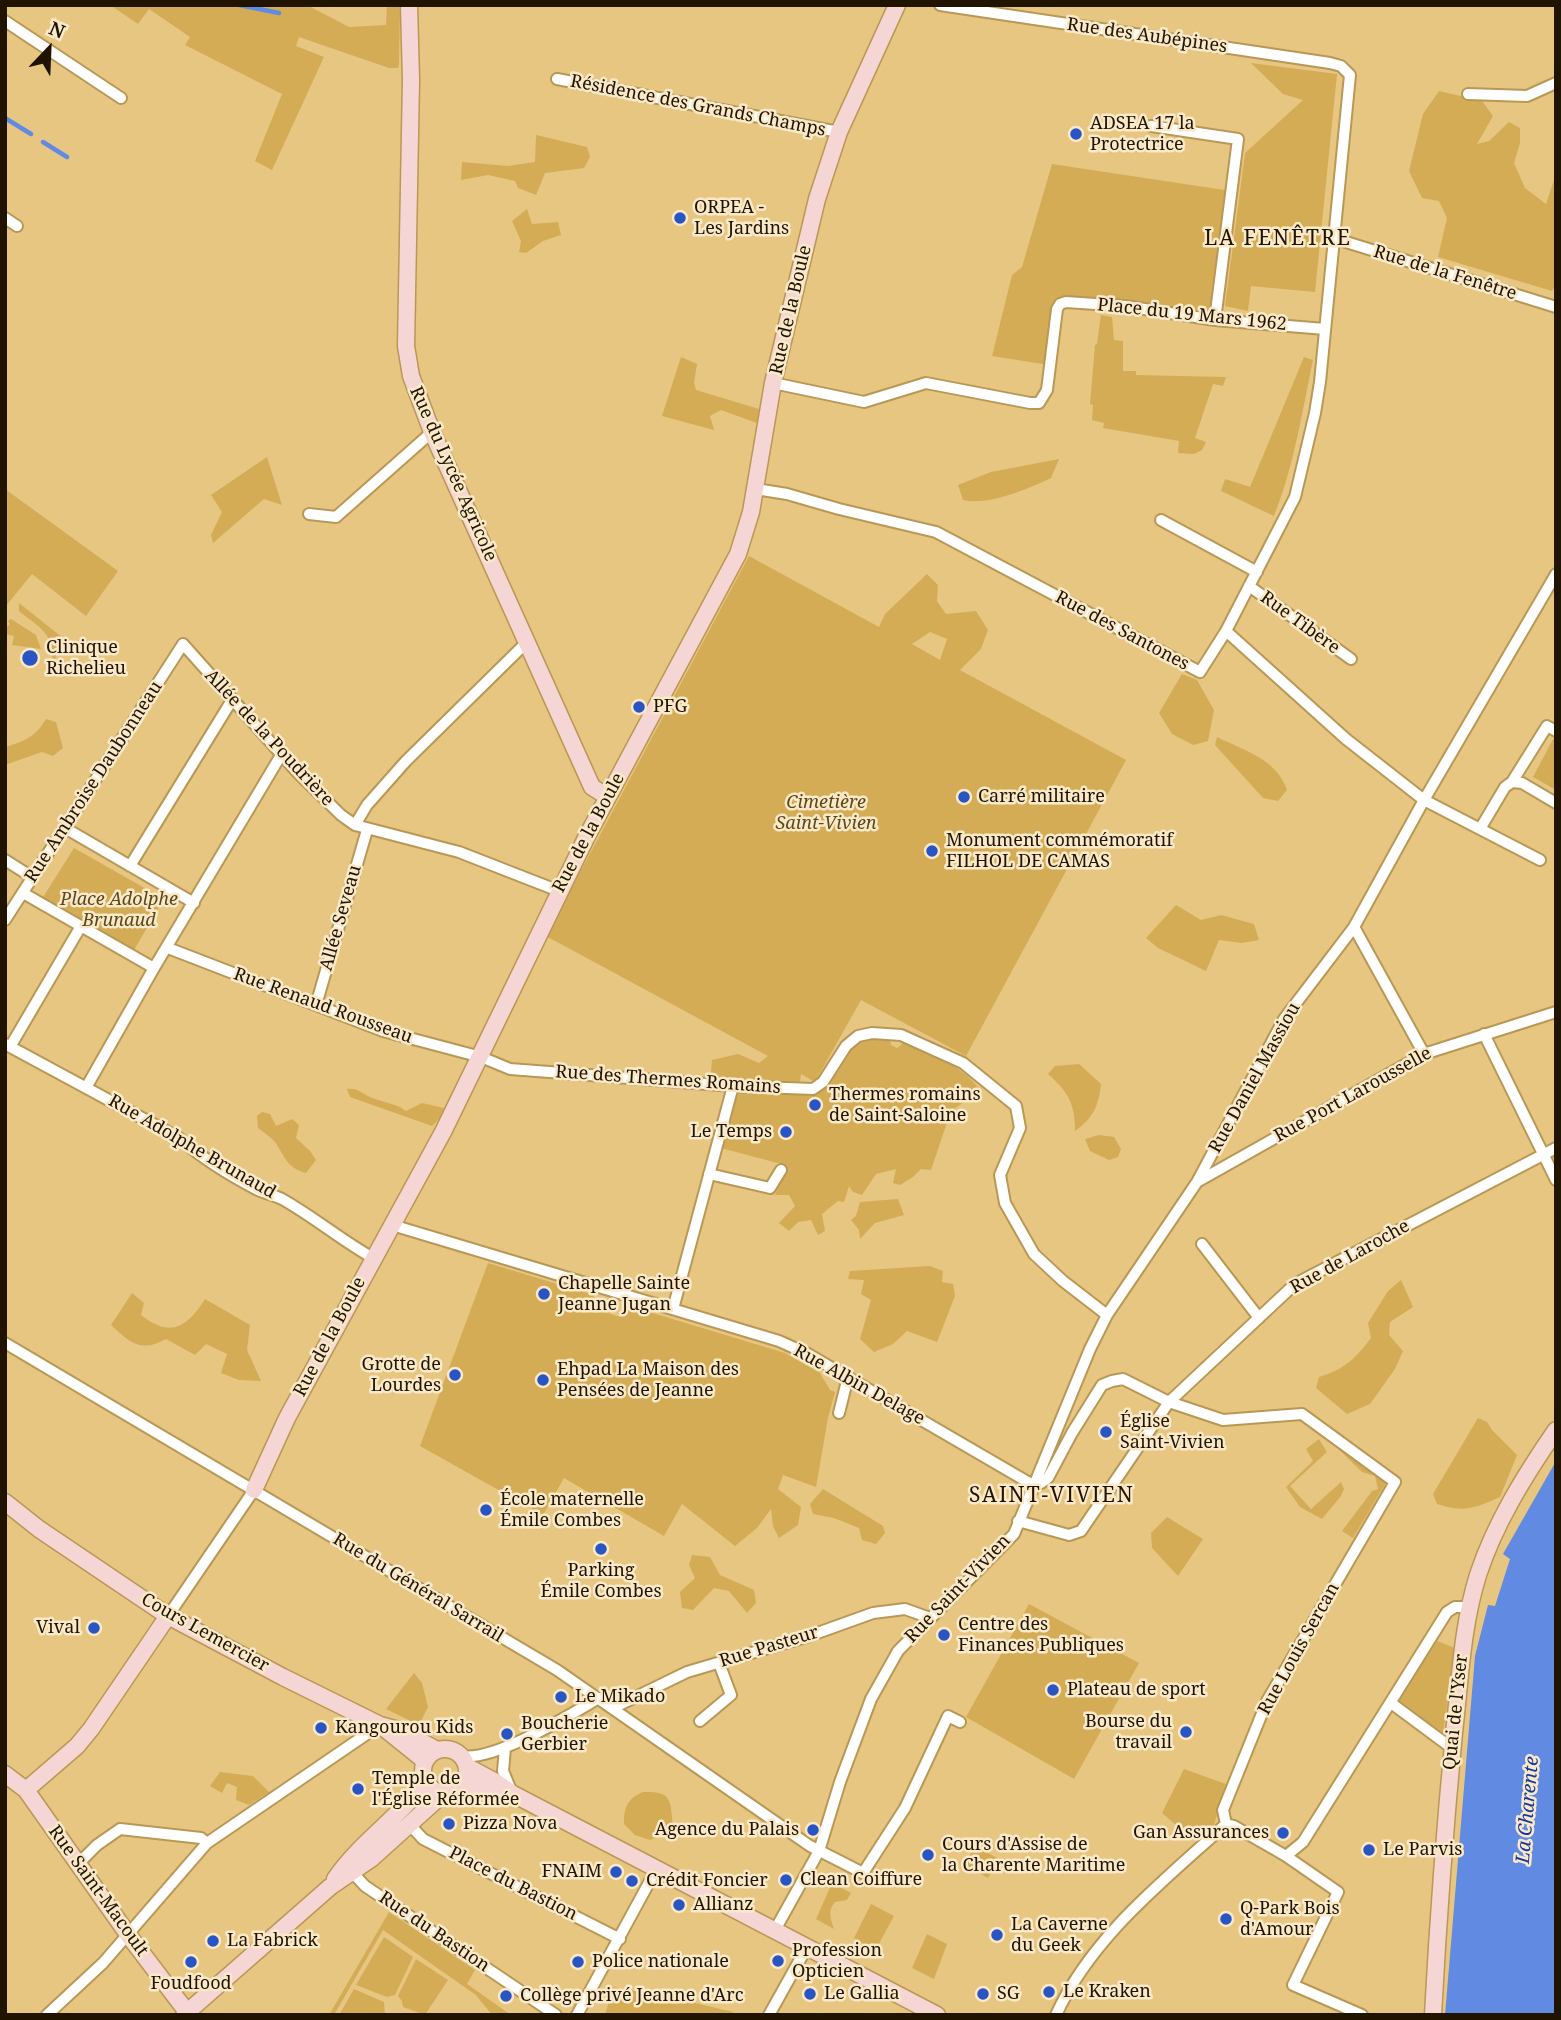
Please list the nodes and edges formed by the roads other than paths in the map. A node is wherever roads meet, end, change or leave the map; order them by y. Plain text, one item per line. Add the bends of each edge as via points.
1 (409, 5) edge
2 (897, 5) edge
3 (940, 5) edge
4 (5, 21) edge
5 (557, 79) dead end
6 (1556, 83) edge
7 (1468, 94) dead end
8 (121, 98) dead end
9 (1151, 126) dead end
10 (839, 132) junction
11 (5, 219) edge
12 (17, 226) dead end
13 (1334, 238) junction
14 (1556, 307) edge
15 (1215, 320) junction
16 (1325, 329) junction
17 (773, 383) junction
18 (432, 432) junction
19 (755, 489) junction
20 (309, 514) dead end
21 (1161, 520) dead end
22 (1256, 572) junction
23 (1555, 578) edge
24 (1250, 586) junction
25 (1226, 631) junction
26 (527, 642) junction
27 (183, 644) joint
28 (1351, 659) dead end
29 (232, 700) junction
30 (1556, 731) edge
31 (281, 755) junction
32 (1512, 782) junction
33 (608, 797) junction
34 (1424, 800) junction
35 (1556, 803) edge
36 (355, 825) junction
37 (65, 828) junction
38 (1480, 829) junction
39 (367, 830) junction
40 (5, 860) edge
41 (1540, 860) dead end
42 (130, 866) junction
43 (32, 877) junction
44 (559, 891) junction
45 (23, 893) junction
46 (194, 903) junction
47 (5, 920) edge
48 (81, 926) junction
49 (1354, 927) junction
50 (168, 948) junction
51 (154, 968) junction
52 (316, 1005) junction
53 (1556, 1012) edge
54 (1484, 1034) junction
55 (8, 1046) edge
56 (1424, 1054) junction
57 (481, 1057) junction
58 (87, 1086) junction
59 (733, 1086) junction
60 (1556, 1147) edge
61 (1543, 1154) junction
62 (781, 1170) dead end
63 (709, 1174) junction
64 (1556, 1180) edge
65 (1198, 1182) junction
66 (392, 1225) junction
67 (1202, 1244) dead end
68 (373, 1258) junction
69 (673, 1309) junction
70 (1107, 1315) junction
71 (1259, 1318) junction
72 (5, 1343) edge
73 (848, 1377) junction
74 (1169, 1402) junction
75 (839, 1413) dead end
76 (1556, 1430) edge
77 (1033, 1485) junction
78 (254, 1490) junction
79 (5, 1502) edge
80 (1018, 1521) junction
81 (1470, 1607) junction
82 (168, 1616) junction
83 (930, 1618) junction
84 (719, 1663) junction
85 (599, 1698) junction
86 (1391, 1703) junction
87 (613, 1708) junction
88 (700, 1721) dead end
89 (960, 1722) dead end
90 (380, 1725) junction
91 (505, 1748) junction
92 (1453, 1749) junction
93 (438, 1750) junction
94 (425, 1761) junction
95 (465, 1762) junction
96 (5, 1774) edge
97 (426, 1781) junction
98 (464, 1784) junction
99 (26, 1790) junction
100 (443, 1794) junction
101 (513, 1794) junction
102 (1226, 1824) junction
103 (410, 1825) junction
104 (372, 1838) junction
105 (207, 1843) junction
106 (819, 1851) junction
107 (1286, 1856) junction
108 (78, 1864) junction
109 (657, 1868) junction
110 (352, 1874) junction
111 (330, 1887) junction
112 (775, 1930) junction
113 (129, 1936) junction
114 (620, 1939) junction
115 (807, 1947) junction
116 (185, 2013) edge
117 (47, 2015) edge
118 (556, 2015) edge
119 (577, 2015) edge
120 (769, 2015) edge
121 (937, 2015) edge
122 (1056, 2015) edge
123 (1363, 2015) edge
124 (1433, 2015) edge

1 - 18 street, Rue du Lycée Agricole via 406,346 411,376
2 - 10 street, Rue de la Boule
3 - 13 street, Rue des Aubépines via 1341,66 1350,75
4 - 8 street
5 - 10 street, Résidence des Grands Champs
6 - 7 street via 1527,96
9 - 15 street via 1238,139
10 - 17 street, Rue de la Boule via 817,199
11 - 12 street
13 - 14 street, Rue de la Fenêtre
13 - 16 street
15 - 16 street, Place du 19 Mars 1962
15 - 17 street, Place du 19 Mars 1962 via 1125,306 1060,304 1047,390 1039,403 926,383 864,402
16 - 22 street via 1315,413 1299,485
17 - 19 street, Rue de la Boule
18 - 20 street via 335,517
18 - 26 street, Rue du Lycée Agricole
19 - 25 street, Rue des Santones via 936,532 1200,672
19 - 33 street, Rue de la Boule via 738,554
21 - 22 street, Rue Tibère
22 - 24 street
23 - 34 street, Rue Daniel Massiou
24 - 25 street
24 - 28 street, Rue Tibère
25 - 34 street via 1346,739
26 - 33 street, Rue du Lycée Agricole via 592,788
26 - 36 street via 406,761
27 - 29 street, Allée de la Poudrière
27 - 37 street, Rue Ambroise Daubonneau
29 - 31 street, Allée de la Poudrière
29 - 42 street
30 - 32 street via 1547,726
31 - 36 street, Allée de la Poudrière
31 - 46 street
32 - 35 street
32 - 38 street
33 - 44 street, Rue de la Boule
34 - 38 street
34 - 49 street, Rue Daniel Massiou
36 - 39 street, Allée de la Poudrière
37 - 42 street
37 - 43 street, Rue Ambroise Daubonneau
38 - 41 street
39 - 44 street, Allée de la Poudrière via 459,852
39 - 52 street, Allée Seveau
40 - 43 street
42 - 46 street
43 - 45 street, Rue Ambroise Daubonneau
44 - 57 street, Rue de la Boule
45 - 47 street, Rue Ambroise Daubonneau
45 - 48 street
46 - 50 street
48 - 51 street
48 - 55 street
49 - 56 street
49 - 65 street, Rue Daniel Massiou via 1284,1019
50 - 51 street
50 - 52 street, Rue Renaud Rousseau
51 - 58 street
52 - 57 street, Rue Renaud Rousseau via 383,1031
53 - 54 street, Rue Port Larousselle
54 - 56 street, Rue Port Larousselle
54 - 61 street
55 - 58 street, Rue Adolphe Brunaud
56 - 65 street, Rue Port Larousselle
57 - 59 street, Rue des Thermes Romains via 510,1069
57 - 66 street, Rue de la Boule
58 - 68 street, Rue Adolphe Brunaud via 179,1138 201,1157 321,1222
59 - 63 street
59 - 70 street, Rue des Thermes Romains via 816,1089 846,1046 858,1036 872,1033 901,1035 963,1063 1016,1106 1020,1128 1000,1175 1011,1214 1034,1254
60 - 61 street, Rue de Laroche
61 - 64 street
61 - 71 street, Rue de Laroche via 1295,1284
62 - 63 street via 770,1188
63 - 69 street
65 - 70 street, Rue Daniel Massiou
66 - 68 street, Rue de la Boule
66 - 69 street, Rue Albin Delage
67 - 71 street
68 - 78 street, Rue de la Boule
69 - 73 street, Rue Albin Delage via 779,1341
70 - 77 street, Rue Daniel Massiou
71 - 74 street, Rue de Laroche
72 - 78 street, Rue du Général Sarrail
73 - 75 street
73 - 77 street, Rue Albin Delage
74 - 77 street via 1123,1379 1102,1385 1048,1478
74 - 80 street, Rue de Laroche via 1081,1531 1069,1535
74 - 102 street, Rue Louis Sercan via 1223,1420 1302,1413 1395,1482 1267,1701 1223,1811
76 - 81 street, Quai de l'Yser via 1493,1537
77 - 80 street, Rue Daniel Massiou
78 - 82 street, Rue de la Boule
78 - 85 street, Rue du Général Sarrail
79 - 82 street, Cours Lemercier
80 - 83 street, Rue Saint-Vivien via 1014,1534
81 - 86 street via 1447,1612
81 - 92 street, Quai de l'Yser
82 - 90 street, Cours Lemercier
82 - 99 street via 92,1729
83 - 84 street, Rue Pasteur via 905,1609 873,1613
83 - 106 street, Rue Saint-Vivien via 898,1651 872,1699
84 - 87 street, Rue Pasteur via 687,1672
84 - 88 street via 731,1695
85 - 87 street, Rue du Général Sarrail
85 - 91 street
86 - 92 street
86 - 107 street via 1303,1842
87 - 106 street, Rue du Général Sarrail
89 - 106 street, Rue du Général Sarrail via 948,1716 905,1808 863,1872
90 - 93 street, Cours Lemercier
90 - 94 street, Cours Lemercier
90 - 105 street
91 - 95 street
91 - 101 street via 503,1771
92 - 124 street, Quai de l'Yser
93 - 94 street
93 - 95 street via 451,1749
94 - 97 street
95 - 98 street
95 - 101 street
96 - 99 street, Rue Saint-Macoult
97 - 100 street
97 - 104 street
98 - 100 street
98 - 101 street
99 - 108 street, Rue Saint-Macoult
100 - 103 street
101 - 109 street
102 - 107 street
102 - 122 street via 1114,1928 1067,1990
103 - 110 street
103 - 114 street, Place du Bastion via 423,1839
104 - 110 street via 370,1850 350,1869
104 - 111 street
105 - 108 street via 201,1838 120,1829
105 - 113 street
106 - 112 street, Rue Saint-Vivien
107 - 123 street via 1338,1892 1293,1985
108 - 113 street, Rue Saint-Macoult
109 - 112 street
109 - 114 street
110 - 111 street
110 - 118 street, Rue du Bastion
111 - 116 street
112 - 115 street
113 - 116 street, Rue Saint-Macoult
113 - 117 street
114 - 119 street
115 - 120 street
115 - 121 street

